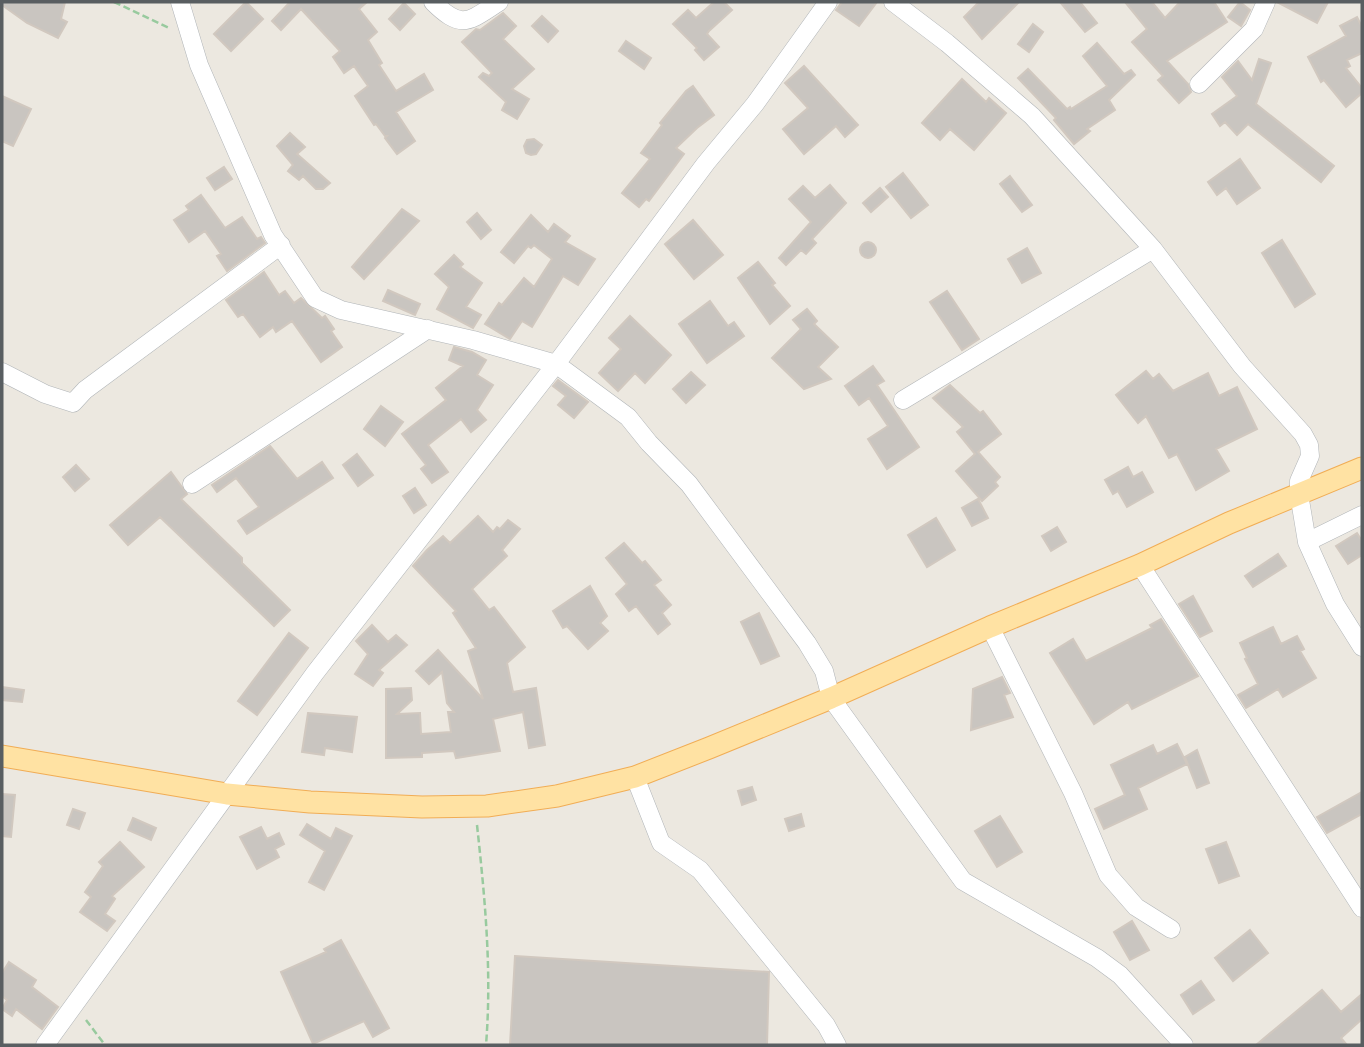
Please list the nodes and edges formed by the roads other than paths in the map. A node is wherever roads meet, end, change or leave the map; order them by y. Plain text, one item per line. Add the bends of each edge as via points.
1 (180, 2) edge
2 (432, 2) edge
3 (499, 2) edge
4 (828, 2) edge
5 (893, 2) edge
6 (1266, 2) edge
7 (1199, 84) dead end
8 (281, 245) junction
9 (1153, 249) junction
10 (428, 329) junction
11 (556, 363) junction
12 (2, 372) edge
13 (903, 400) dead end
14 (1362, 468) edge
15 (192, 484) dead end
16 (1299, 494) junction
17 (1362, 515) edge
18 (1307, 542) junction
19 (1140, 565) junction
20 (990, 627) junction
21 (1362, 647) edge
22 (831, 698) junction
23 (2, 756) edge
24 (635, 777) junction
25 (227, 794) junction
26 (1362, 908) edge
27 (1171, 929) dead end
28 (45, 1045) edge
29 (837, 1045) edge
30 (1184, 1045) edge

1 - 8 street via 199,65
2 - 3 street via 457,20 468,21
4 - 11 street
5 - 9 street via 1032,116
6 - 7 street via 1254,29
8 - 10 street via 315,298 341,310
8 - 12 street via 73,403
9 - 13 street
9 - 16 street via 1241,366 1303,434 1310,456 1299,481
10 - 11 street
10 - 15 street
11 - 22 street via 628,417 689,484 807,643 824,671
11 - 25 street
14 - 16 main road
16 - 18 street
16 - 19 main road
17 - 18 street
18 - 21 street via 1335,604
19 - 20 main road
19 - 26 street
20 - 22 main road
20 - 27 street via 1073,793 1108,875 1136,907
22 - 24 main road
22 - 30 street via 963,881 1120,975
23 - 25 main road
24 - 25 main road via 557,796 475,806 310,802
24 - 29 street via 661,843 700,870 826,1025
25 - 28 street

